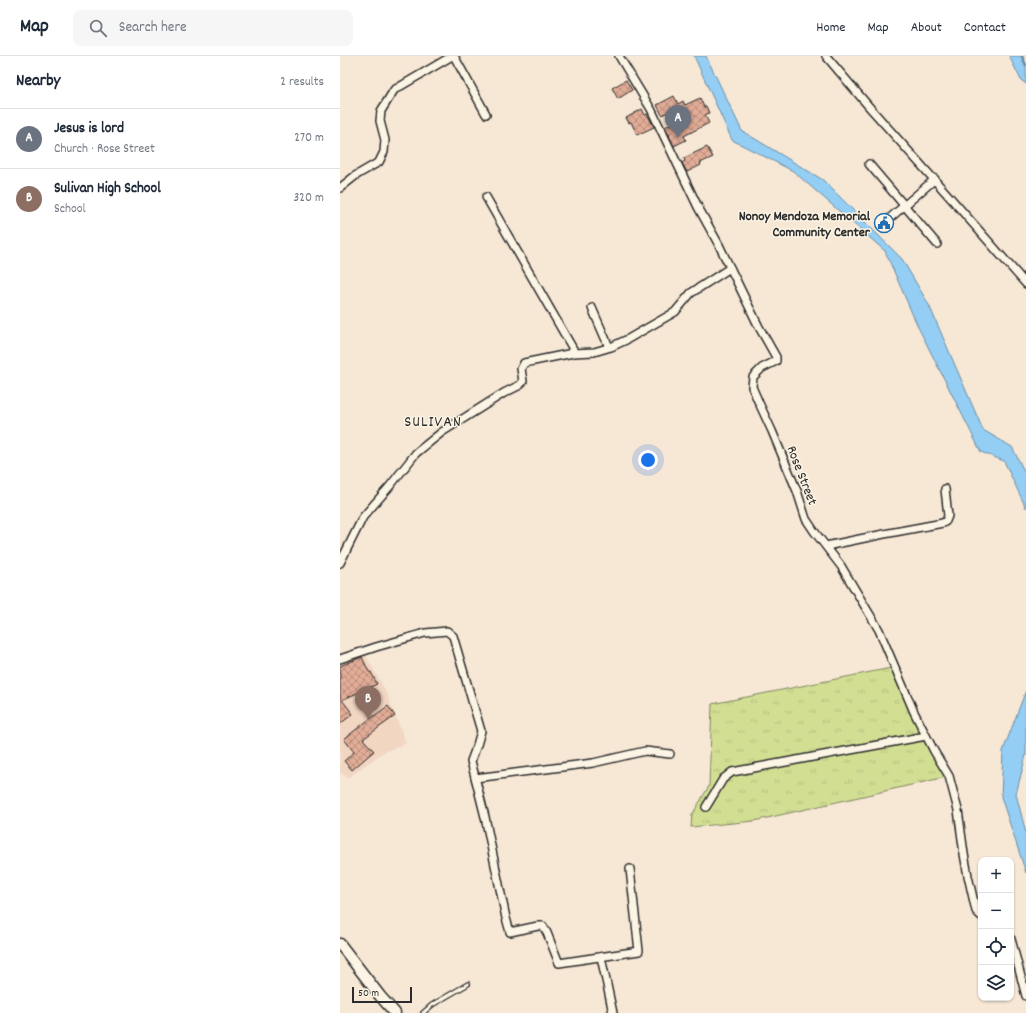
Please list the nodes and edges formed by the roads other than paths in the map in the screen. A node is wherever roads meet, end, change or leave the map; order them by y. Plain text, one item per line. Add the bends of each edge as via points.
1 (453, 56) edge
2 (619, 56) edge
3 (826, 56) edge
4 (486, 114) dead end
5 (869, 164) dead end
6 (934, 179) junction
7 (340, 188) edge
8 (486, 197) dead end
9 (904, 206) junction
10 (890, 218) dead end
11 (937, 244) dead end
12 (730, 268) junction
13 (1026, 284) edge
14 (592, 308) dead end
15 (609, 347) junction
16 (574, 353) junction
17 (945, 489) dead end
18 (826, 546) junction
19 (340, 563) edge
20 (340, 659) edge
21 (926, 736) junction
22 (670, 754) dead end
23 (475, 778) junction
24 (706, 807) dead end
25 (630, 869) dead end
26 (978, 913) edge
27 (341, 948) edge
28 (1014, 950) edge
29 (601, 957) junction
30 (468, 984) dead end
31 (1026, 996) edge
32 (396, 1013) edge
33 (423, 1013) edge
34 (613, 1013) edge

1 - 4 street
1 - 7 street via 394,90 381,111 380,121 385,140 384,152 379,162
2 - 12 street, Rose Street via 651,109
3 - 6 street
5 - 9 street
6 - 9 street
6 - 13 street
8 - 16 street
9 - 10 street
9 - 11 street
12 - 15 street via 691,293 675,312
12 - 18 street, Rose Street via 776,357 776,361 762,368 753,377 752,386 806,518
14 - 15 street
15 - 16 street via 594,352
16 - 19 street via 524,363 521,370 523,381 520,385 442,432 416,453 362,516
17 - 18 street via 948,516 946,521
18 - 21 street, Rose Street via 841,566 879,630
20 - 23 street via 425,633 450,633 455,641 481,731 471,761
21 - 24 street via 732,772 723,779
21 - 26 street, Rose Street via 949,776 958,810 968,876
22 - 23 street via 645,751 593,763
23 - 29 street via 510,932 543,926 559,963
25 - 29 street via 639,951
27 - 32 main road
28 - 31 street
29 - 34 street
30 - 33 lane

